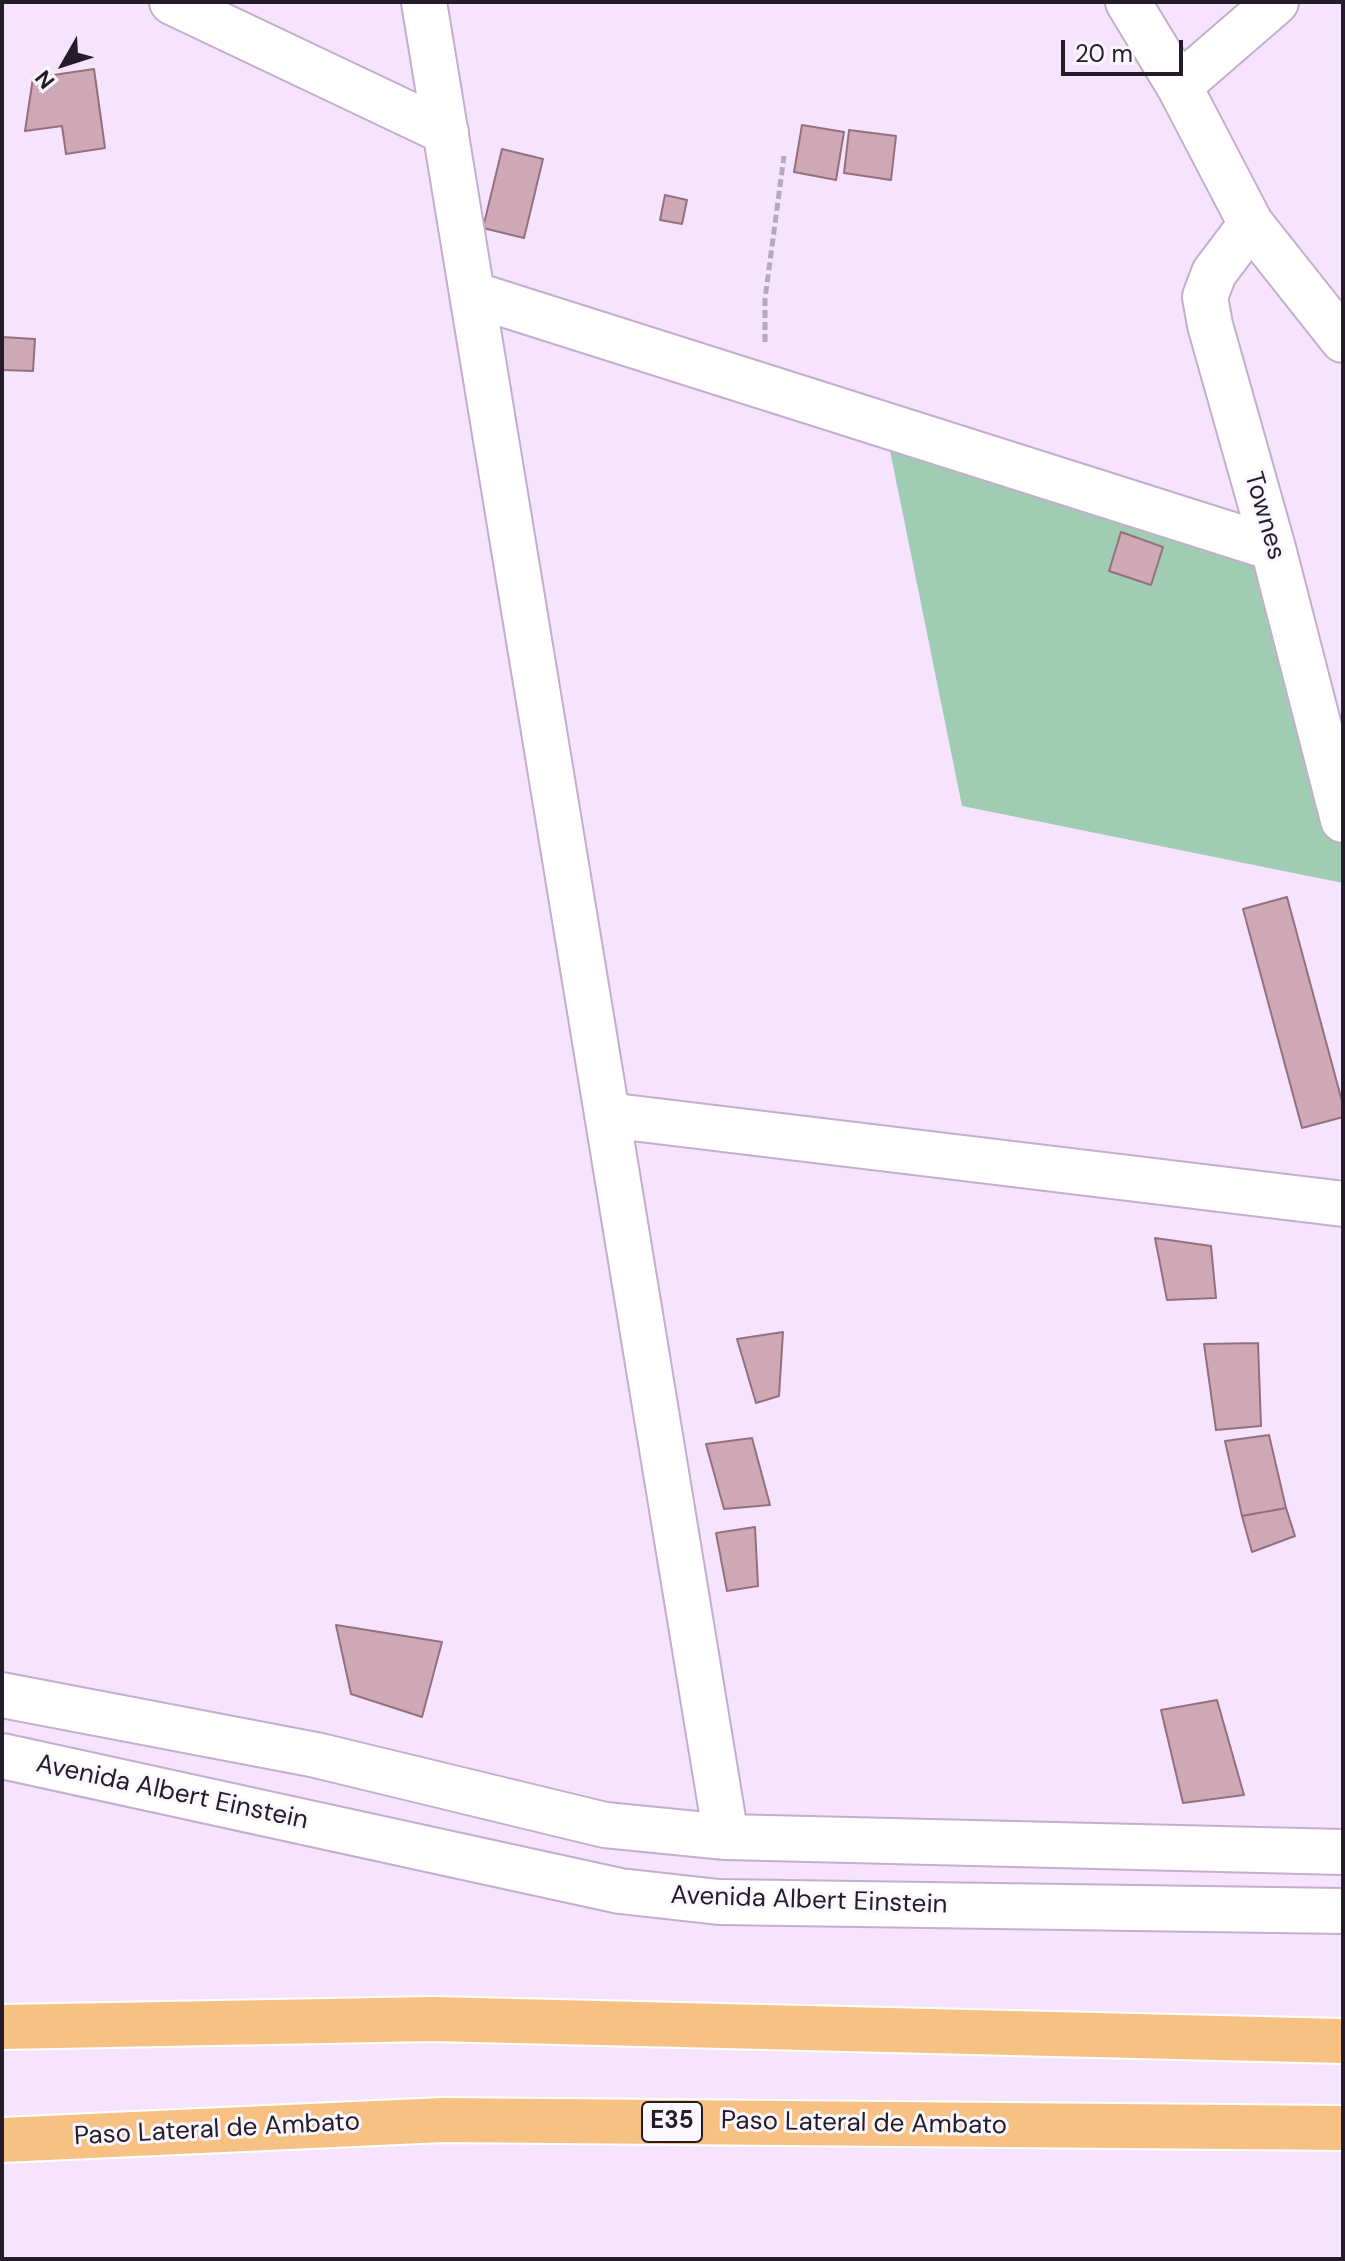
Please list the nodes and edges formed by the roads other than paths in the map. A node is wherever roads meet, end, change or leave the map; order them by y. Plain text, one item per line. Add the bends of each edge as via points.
1 (172, 2) edge
2 (424, 2) edge
3 (1128, 2) edge
4 (1276, 2) edge
5 (1179, 86) junction
6 (446, 132) junction
7 (1251, 224) junction
8 (472, 294) junction
9 (1343, 340) edge
10 (1273, 548) junction
11 (1343, 820) edge
12 (607, 1115) junction
13 (1343, 1204) edge
14 (2, 1695) edge
15 (2, 1756) edge
16 (726, 1837) junction
17 (1343, 1852) edge
18 (1343, 1911) edge
19 (2, 2027) edge
20 (1343, 2041) edge
21 (1343, 2128) edge
22 (2, 2140) edge

1 - 6 street
2 - 6 street
3 - 5 street
4 - 5 street
5 - 7 street
6 - 8 street
7 - 9 street
7 - 10 street, Townes via 1214,273 1205,297
8 - 10 street
8 - 12 street
10 - 11 street, Townes
12 - 13 street
12 - 16 street
14 - 16 street via 316,1755 605,1825
15 - 18 street, Avenida Albert Einstein via 620,1891 760,1904
16 - 17 street
19 - 20 highway via 433,2019
21 - 22 highway, Paso Lateral de Ambato / E35 via 443,2120

